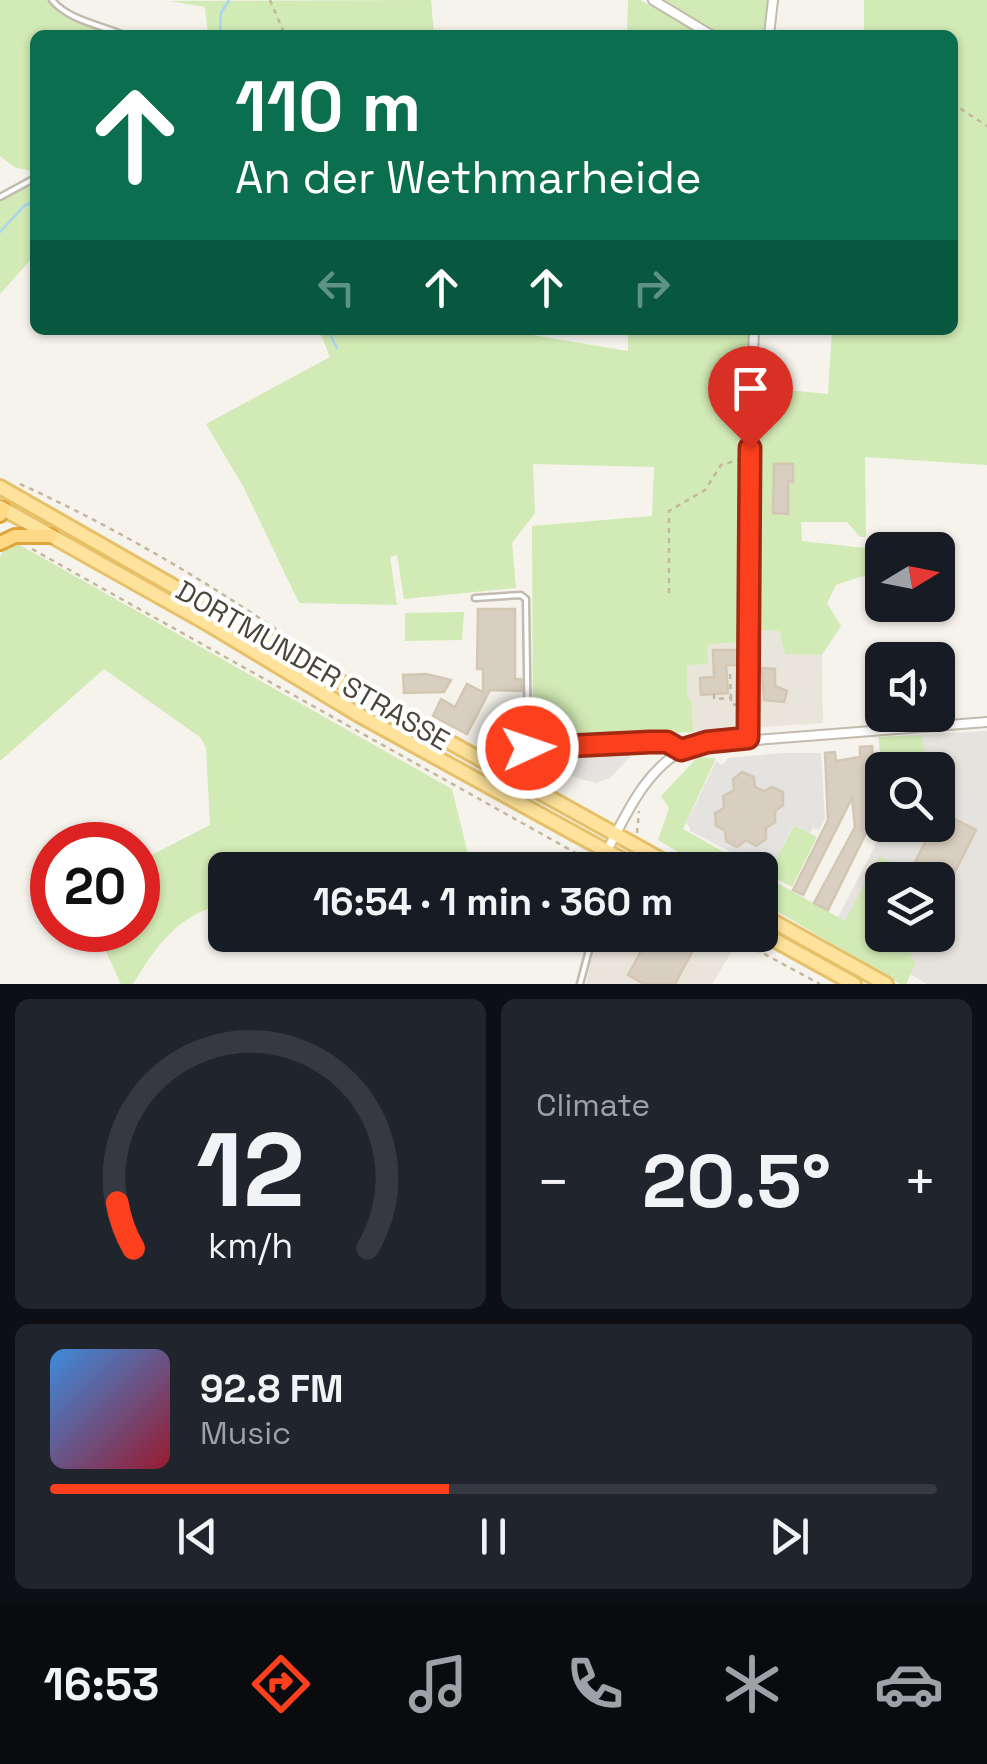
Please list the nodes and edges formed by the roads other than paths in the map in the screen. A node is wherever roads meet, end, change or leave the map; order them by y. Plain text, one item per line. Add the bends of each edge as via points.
1 (52, 0) edge
2 (653, 0) edge
3 (772, 0) edge
4 (111, 30) edge
5 (703, 30) edge
6 (769, 30) edge
7 (30, 181) edge
8 (0, 197) edge
9 (754, 335) edge
10 (4, 497) edge
11 (51, 536) junction
12 (0, 543) edge
13 (476, 598) dead end
14 (987, 722) edge
15 (748, 738) junction
16 (528, 748) junction
17 (681, 750) junction
18 (486, 751) dead end
19 (616, 834) junction
20 (607, 852) joint
21 (648, 852) edge
22 (778, 924) edge
23 (778, 942) edge
24 (589, 952) edge
25 (580, 984) edge
26 (854, 984) edge
27 (886, 984) edge

1 - 4 lane
2 - 5 street
3 - 6 street
7 - 8 lane
9 - 15 street
10 - 11 main road, DORTMUNDER STRASSE
10 - 19 main road, DORTMUNDER STRASSE
11 - 12 highway
11 - 20 main road, DORTMUNDER STRASSE
13 - 16 lane via 526,599
14 - 15 street
15 - 17 street
16 - 17 lane via 667,742
16 - 18 lane
17 - 19 street via 636,794
19 - 20 street
19 - 21 main road, DORTMUNDER STRASSE
22 - 27 main road
23 - 26 main road
24 - 25 lane

